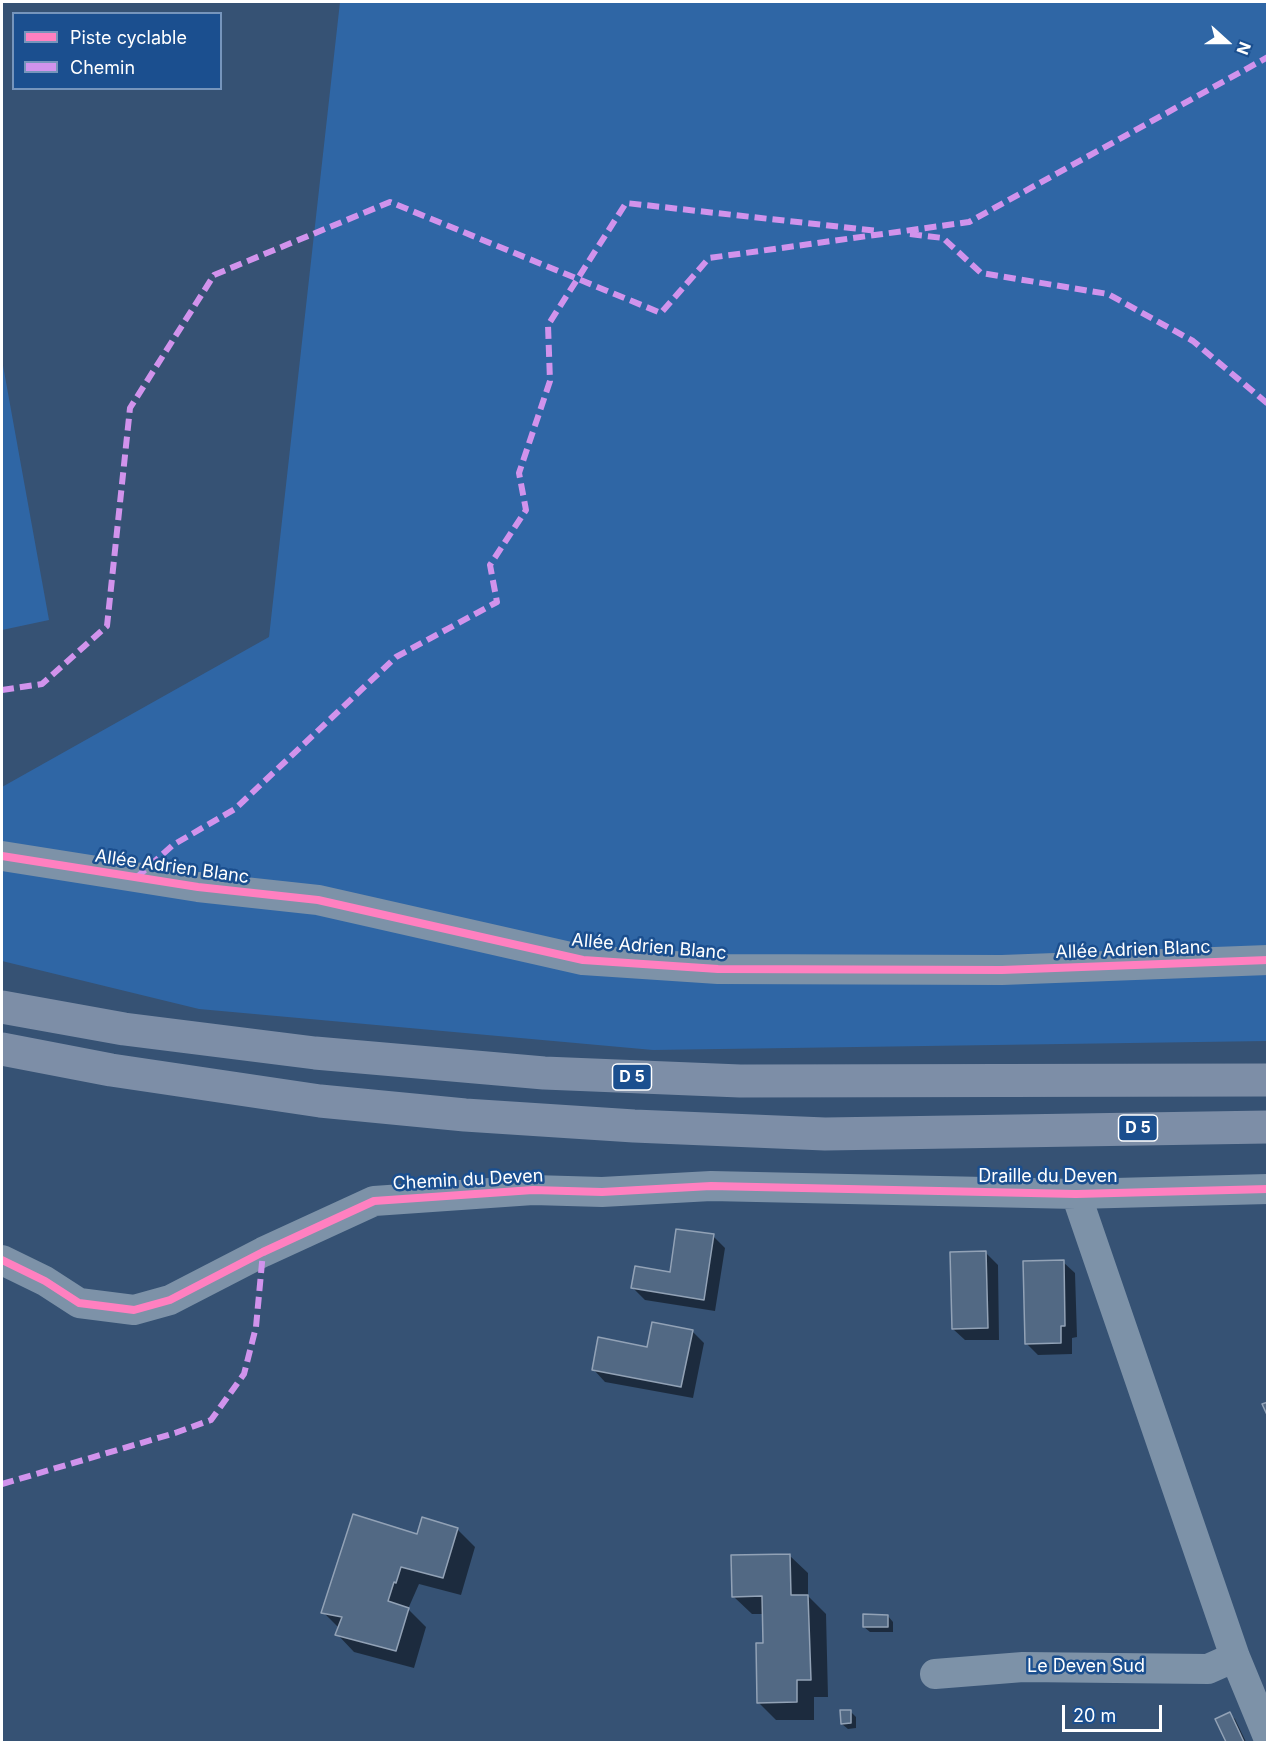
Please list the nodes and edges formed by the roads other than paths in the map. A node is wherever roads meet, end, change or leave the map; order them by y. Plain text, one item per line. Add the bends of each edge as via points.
1 (2, 856) edge
2 (1268, 960) edge
3 (2, 1007) edge
4 (2, 1049) edge
5 (1268, 1080) edge
6 (1268, 1126) edge
7 (828, 1189) joint
8 (1268, 1189) edge
9 (1076, 1194) junction
10 (2, 1260) edge
11 (1235, 1657) junction
12 (935, 1674) dead end
13 (1268, 1737) edge

1 - 2 street, Allée Adrien Blanc via 198,887 318,900 583,960 718,969 1002,970
3 - 5 main road, D 5 via 123,1029 303,1052 543,1073 752,1081
4 - 6 main road, D 5 via 111,1070 320,1101 634,1126 825,1134
7 - 9 street, Draille du Deven
7 - 10 street, Chemin du Deven via 711,1186 602,1192 533,1190 374,1201 170,1300 134,1310 79,1303
8 - 9 street, Draille du Deven
9 - 11 street
11 - 12 street, Le Deven Sud via 1208,1669 1023,1667
11 - 13 street

